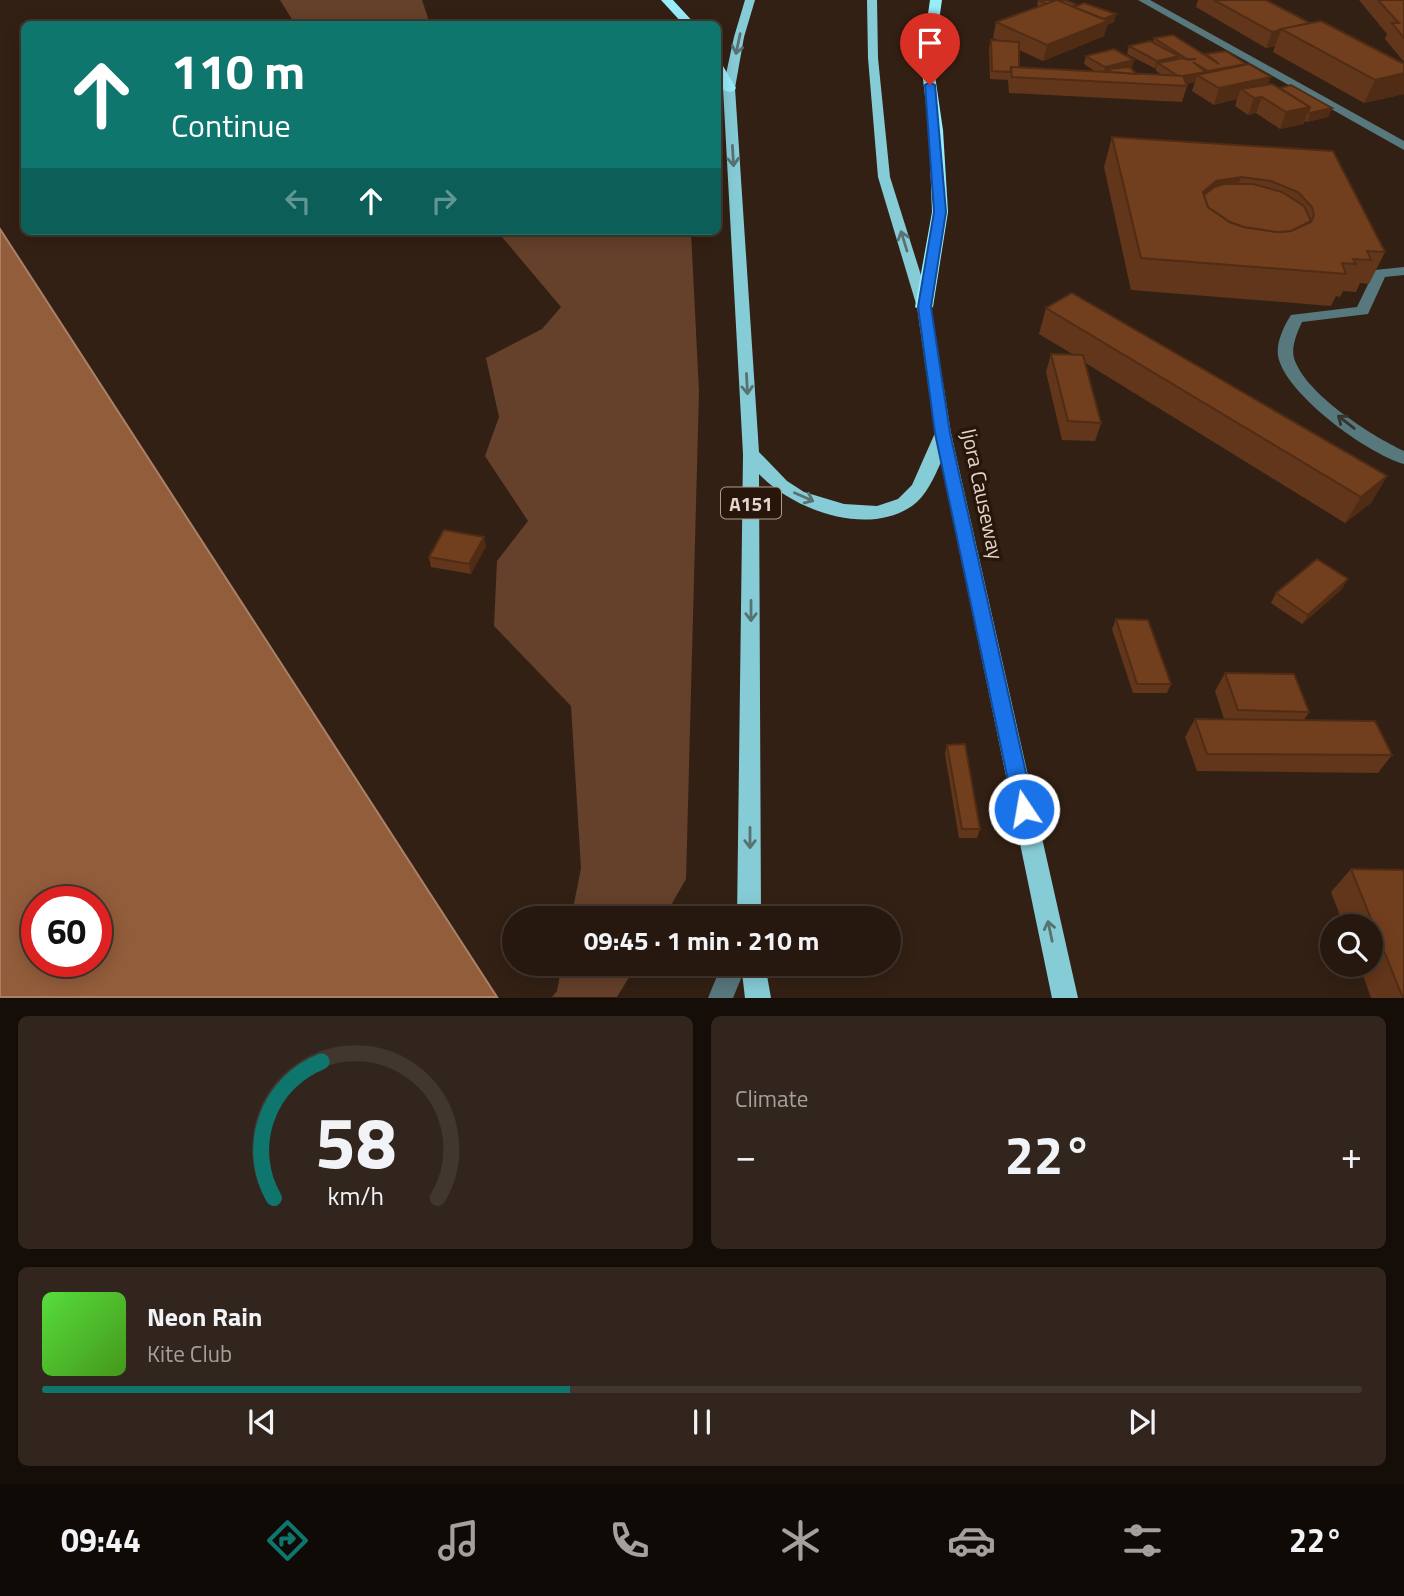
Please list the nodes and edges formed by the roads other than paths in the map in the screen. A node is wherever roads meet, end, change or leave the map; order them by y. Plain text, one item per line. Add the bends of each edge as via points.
1 (667, 0) edge
2 (750, 0) edge
3 (872, 0) edge
4 (936, 0) edge
5 (1143, 0) edge
6 (687, 21) edge
7 (721, 74) edge
8 (729, 88) junction
9 (1404, 146) edge
10 (1404, 271) edge
11 (924, 307) junction
12 (943, 433) junction
13 (751, 454) junction
14 (1404, 458) edge
15 (749, 906) edge
16 (730, 976) edge
17 (755, 976) edge
18 (720, 998) edge
19 (758, 998) edge
20 (1065, 998) edge

1 - 6 highway
2 -> 8 main road, A151
11 -> 3 main road, Ijora Causeway via 884,177
4 - 11 highway via 927,62 940,212
5 - 9 street
7 - 8 highway
8 -> 13 main road, A151
14 -> 10 street via 1351,427 1316,398 1288,361 1285,345 1296,318 1363,311 1380,273
11 - 12 main road, Ijora Causeway
13 -> 12 main road via 785,488 836,511 878,511 904,503 923,482
20 -> 12 main road, Ijora Causeway
13 -> 15 main road, A151
16 - 18 street
17 - 19 main road

